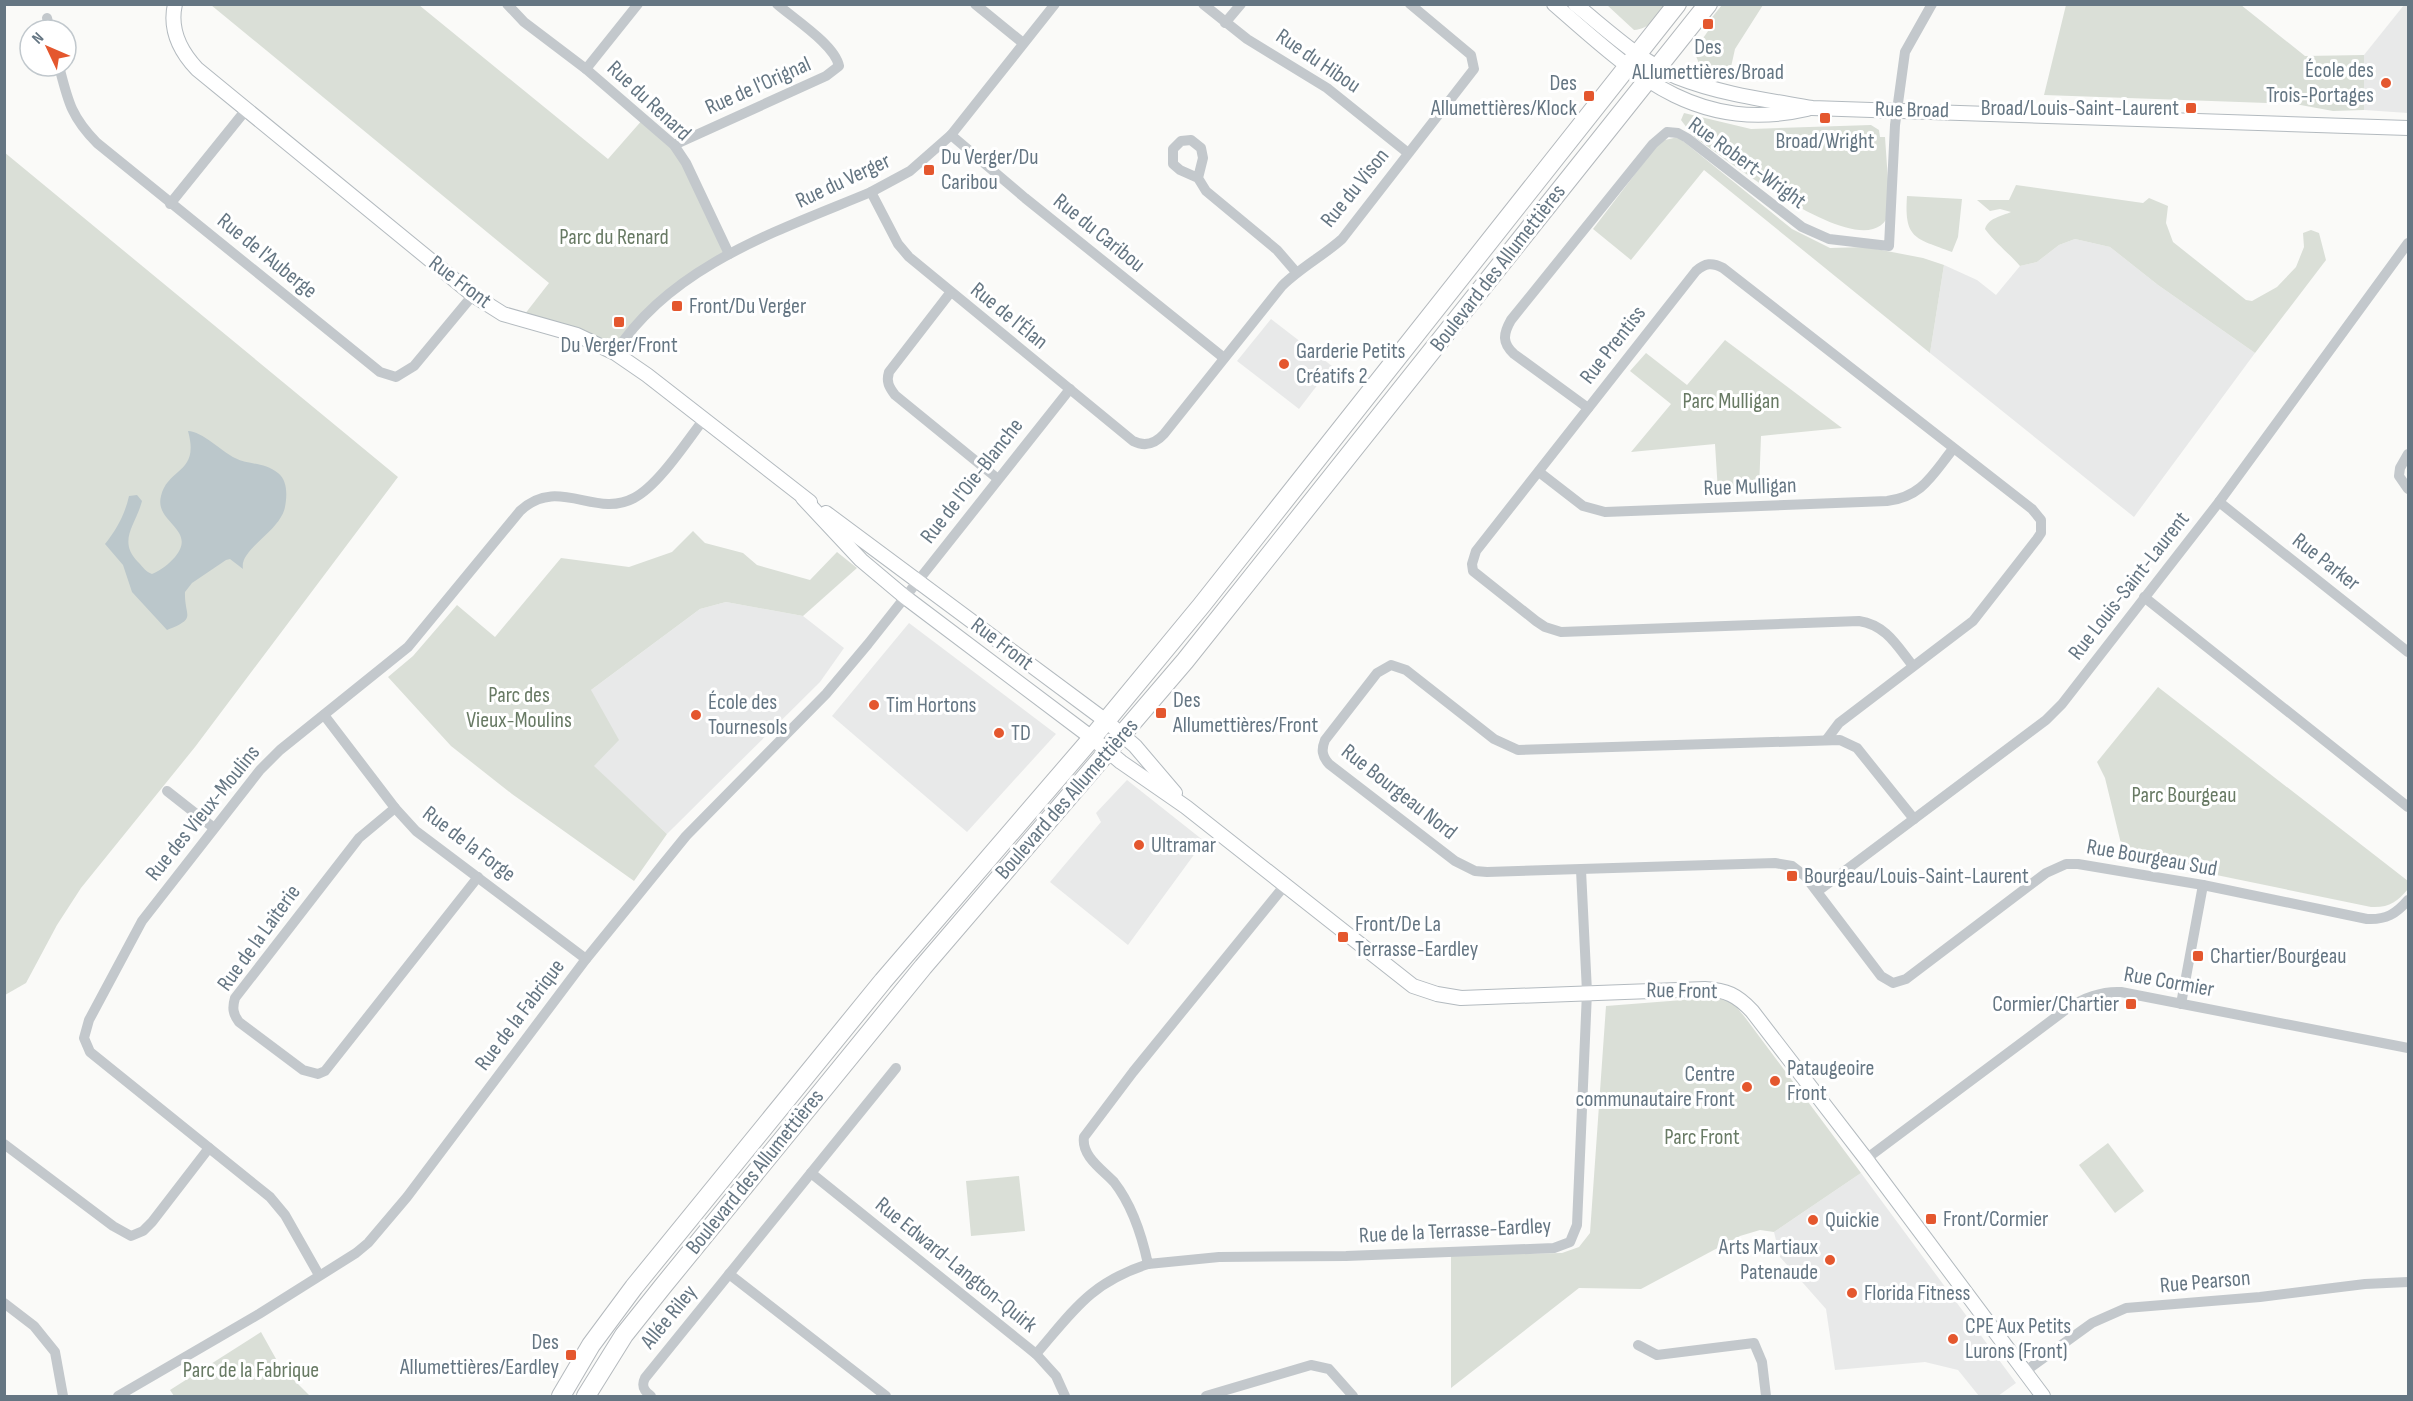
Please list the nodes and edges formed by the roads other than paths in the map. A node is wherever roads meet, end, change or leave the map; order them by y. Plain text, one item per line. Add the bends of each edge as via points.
1 (175, 4) edge
2 (507, 4) edge
3 (638, 4) edge
4 (777, 4) edge
5 (975, 4) edge
6 (1054, 4) edge
7 (1203, 4) edge
8 (1240, 4) edge
9 (1410, 4) edge
10 (1554, 4) edge
11 (1575, 4) edge
12 (1677, 4) edge
13 (1708, 4) edge
14 (1932, 4) edge
15 (1226, 23) junction
16 (1023, 43) junction
17 (1634, 60) junction
18 (586, 69) junction
19 (1653, 73) junction
20 (62, 78) edge
21 (1812, 108) junction
22 (1897, 110) junction
23 (245, 111) junction
24 (2409, 128) edge
25 (951, 135) junction
26 (674, 145) junction
27 (1408, 153) junction
28 (1198, 178) dead end
29 (871, 192) junction
30 (170, 204) junction
31 (2409, 243) edge
32 (729, 254) junction
33 (1296, 272) junction
34 (951, 293) junction
35 (473, 295) junction
36 (615, 353) junction
37 (1224, 358) junction
38 (1070, 389) junction
39 (1588, 408) junction
40 (704, 419) junction
41 (1148, 444) joint
42 (1953, 449) junction
43 (2409, 454) edge
44 (1539, 472) junction
45 (998, 479) junction
46 (2409, 489) edge
47 (803, 498) junction
48 (2218, 502) junction
49 (917, 581) junction
50 (905, 597) junction
51 (2144, 597) junction
52 (2409, 652) edge
53 (1913, 666) junction
54 (324, 715) junction
55 (1106, 721) junction
56 (1122, 735) junction
57 (1092, 738) junction
58 (1827, 739) junction
59 (1108, 751) junction
60 (167, 791) dead end
61 (395, 807) junction
62 (1186, 807) junction
63 (2409, 807) edge
64 (1914, 819) junction
65 (214, 828) junction
66 (1581, 870) junction
67 (478, 877) junction
68 (1285, 885) junction
69 (2203, 885) junction
70 (1818, 891) junction
71 (2409, 900) edge
72 (586, 959) junction
73 (1587, 992) junction
74 (2181, 1004) junction
75 (2409, 1048) edge
76 (896, 1068) dead end
77 (4, 1144) edge
78 (209, 1148) junction
79 (1866, 1159) junction
80 (811, 1173) junction
81 (1148, 1264) junction
82 (729, 1274) junction
83 (319, 1275) junction
84 (2409, 1282) edge
85 (4, 1303) edge
86 (1638, 1345) dead end
87 (1036, 1354) junction
88 (2024, 1372) junction
89 (63, 1396) edge
90 (118, 1396) edge
91 (561, 1396) edge
92 (586, 1396) edge
93 (651, 1396) edge
94 (886, 1396) edge
95 (1065, 1396) edge
96 (1206, 1396) edge
97 (1353, 1396) edge
98 (1766, 1396) edge
99 (2043, 1396) edge

1 - 23 street, Rue Front via 174,23 180,47 197,69
2 - 18 street, Rue du Renard via 524,22
3 - 18 street
4 - 26 street, Rue de l'Orignal via 827,46 838,58 839,66 826,76
5 - 16 street
6 - 16 street, Rue du Verger
7 - 15 street, Rue du Hibou
8 - 15 street
9 - 27 street, Rue du Vison via 1471,55 1474,69
10 - 17 street
11 - 17 street
12 - 17 highway, Boulevard des Allumettières
13 - 19 highway, Boulevard des Allumettières
14 - 22 street via 1905,52
15 - 27 street, Rue du Hibou via 1328,88
16 - 25 street, Rue du Verger
17 - 19 street
17 - 55 highway, Boulevard des Allumettières
18 - 26 street, Rue du Renard
19 - 21 street, Rue Broad
19 - 21 street, Rue Broad via 1691,104 1738,115 1772,116
19 - 56 highway, Boulevard des Allumettières via 1199,644
20 - 30 street, Rue de l'Auberge via 78,123
21 - 22 street, Rue Broad
22 - 24 street, Rue Broad
22 - 39 street, Rue Robert-Wright via 1889,246 1829,239 1802,227 1678,133 1667,132 1653,144 1511,320 1504,334 1508,349
23 - 30 street
23 - 35 street, Rue Front
25 - 29 street, Rue du Verger via 910,171
25 - 37 street, Rue du Caribou
26 - 32 street, Rue du Renard
27 - 33 street, Rue du Vison via 1342,238
28 - 33 street via 1206,190 1277,250
29 - 32 street, Rue du Verger
29 - 34 street, Rue de l'Élan via 903,251
30 - 35 street, Rue de l'Auberge via 387,376 396,377 414,366
31 - 48 street, Rue Louis-Saint-Laurent
32 - 36 street, Rue du Verger via 665,297
33 - 37 street, Rue du Vison
34 - 38 street, Rue de l'Élan
34 - 45 street via 890,372 889,387
35 - 36 street, Rue Front via 503,314 577,335
36 - 40 street, Rue Front
37 - 41 street, Rue du Vison via 1164,434
38 - 41 street, Rue de l'Élan via 1132,441
38 - 45 street, Rue de l'Oie-Blanche
39 - 42 street, Rue Prentiss via 1696,271 1710,263 1723,268
39 - 44 street, Rue Prentiss
40 - 47 street, Rue Front
40 - 54 street, Rue des Vieux-Moulins via 649,488 636,498 606,504 546,495 529,503 408,647
42 - 44 street, Rue Mulligan via 1917,492 1887,501 1605,512 1573,500
42 - 53 street, Rue Prentiss via 2032,509 2043,526 1973,621
43 - 46 street via 2399,476
44 - 53 street, Rue Prentiss via 1476,551 1472,564 1478,576 1545,627 1571,632 1859,621 1887,633
45 - 49 street, Rue de l'Oie-Blanche
47 - 49 street, Rue Front
47 - 50 street, Rue Front via 855,554
48 - 51 street, Rue Louis-Saint-Laurent
48 - 52 street, Rue Parker
49 - 50 street, Rue de l'Oie-Blanche
49 - 55 street, Rue Front
50 - 57 street, Rue Front
50 - 72 street, Rue de la Fabrique via 826,694 686,836
51 - 63 street
51 - 64 street, Rue Louis-Saint-Laurent via 2053,713
53 - 58 street, Rue Prentiss via 1839,723
54 - 61 street, Rue de la Forge
54 - 65 street, Rue des Vieux-Moulins via 269,759
55 - 56 street, Rue Front
55 - 57 highway, Boulevard des Allumettières
56 - 59 highway, Boulevard des Allumettières
56 - 62 street, Rue Front
57 - 59 street, Rue Front
57 - 91 highway, Boulevard des Allumettières via 889,974 671,1240 600,1331
58 - 64 street, Rue Bourgeau Nord via 1857,748
58 - 66 street, Rue Bourgeau Nord via 1518,750 1494,739 1406,669 1391,665 1377,673 1325,740 1322,753 1329,764 1464,867 1487,872
59 - 62 street, Rue Front
59 - 92 highway, Boulevard des Allumettières via 909,984 663,1286 616,1347
60 - 65 street
61 - 67 street, Rue de la Forge via 425,838
61 - 67 street, Rue de la Laiterie via 359,838 235,998 232,1006 239,1022 303,1070 318,1074 325,1071
62 - 68 street, Rue Front
64 - 70 street, Rue Louis-Saint-Laurent
65 - 78 street, Rue des Vieux-Moulins via 134,933 89,1020 84,1038 90,1052
66 - 70 street, Rue Bourgeau Nord via 1775,863 1792,866
66 - 73 street, Rue de la Terrasse-Eardley
67 - 72 street, Rue de la Forge
68 - 73 street, Rue Front via 1401,978 1425,991 1461,998
68 - 81 street via 1084,1137 1086,1151 1127,1203
69 - 70 street, Rue Bourgeau Sud via 2066,864 2046,873 1906,979 1893,983 1881,976
69 - 71 street, Rue Bourgeau Sud via 2367,919 2394,914
69 - 74 street
72 - 83 street, Rue de la Fabrique via 368,1243
73 - 79 street, Rue Front via 1705,989 1737,996
73 - 81 street, Rue de la Terrasse-Eardley via 1577,1225 1565,1245 1488,1251 1219,1257
74 - 75 street, Rue Cormier
74 - 79 street, Rue Cormier via 2112,992 2079,1000
76 - 80 street, Allée Riley
77 - 78 street via 131,1236 152,1222
78 - 83 street, Rue des Vieux-Moulins via 277,1205
79 - 88 street, Rue Front
80 - 82 street, Allée Riley
80 - 87 street, Rue Edward-Langton-Quirk
81 - 87 street, Rue de la Terrasse-Eardley via 1112,1278 1083,1299
82 - 93 street, Allée Riley via 645,1378 644,1389
82 - 94 street
83 - 90 street, Rue de la Fabrique
84 - 88 street, Rue Pearson via 2126,1308 2092,1323
85 - 89 street via 34,1326 55,1352
86 - 98 street via 1657,1354 1754,1343 1762,1362
87 - 95 street, Rue Edward-Langton-Quirk via 1056,1376
88 - 99 street, Rue Front
96 - 97 street via 1311,1365 1329,1369

